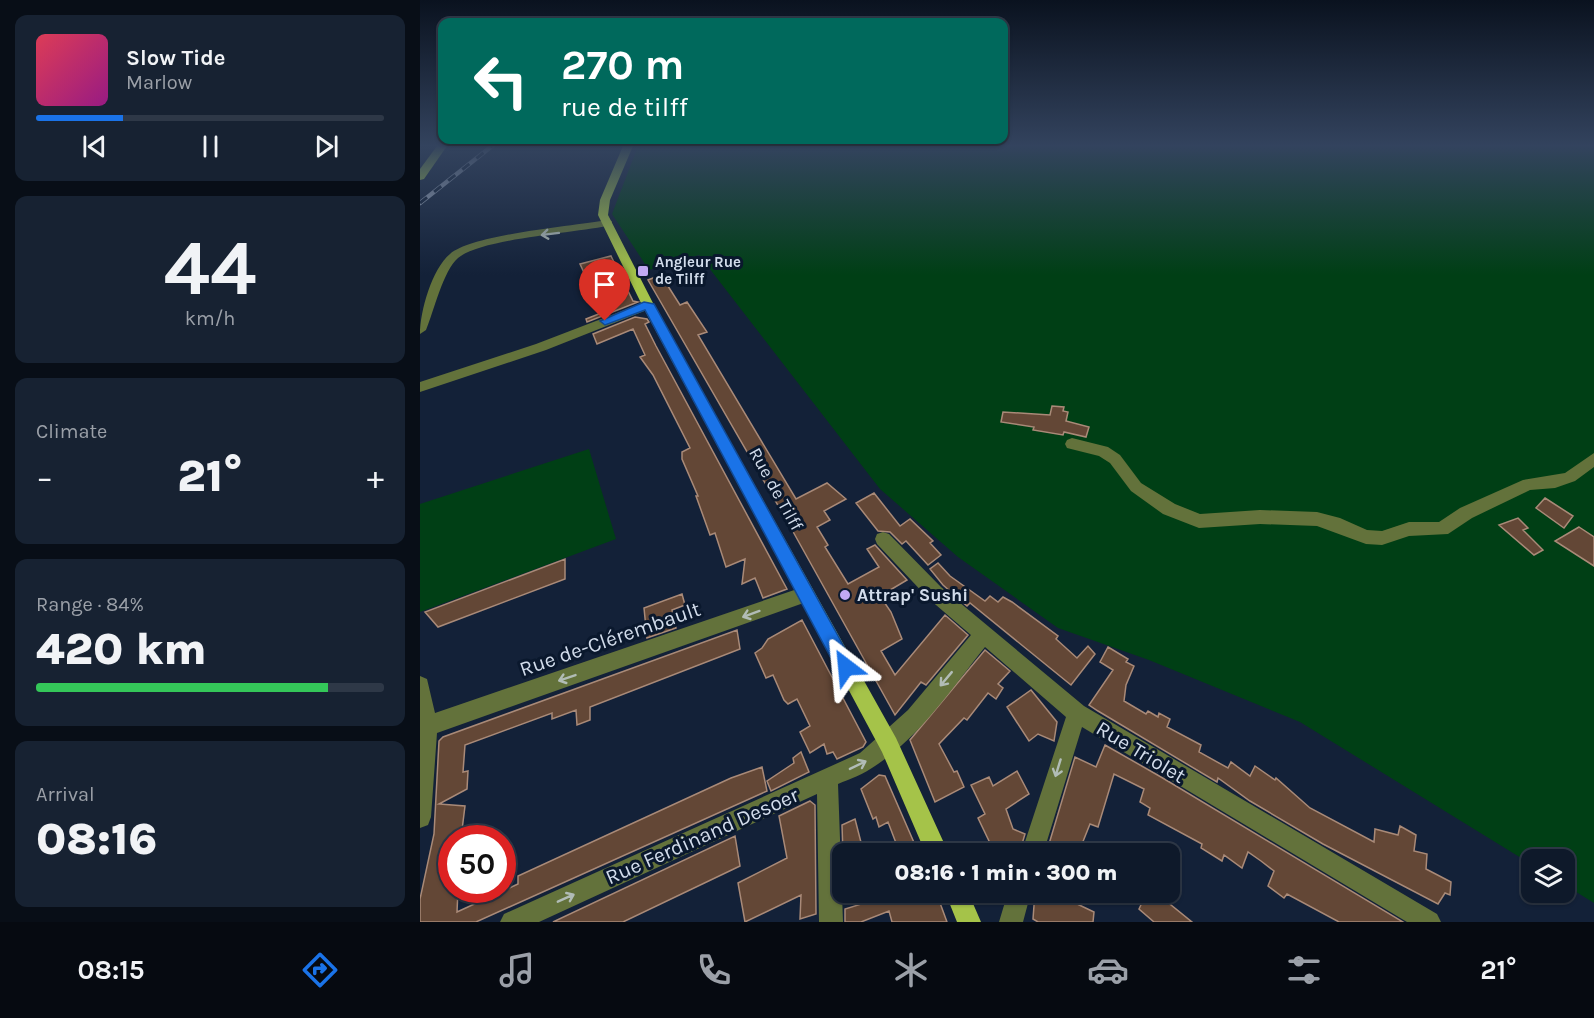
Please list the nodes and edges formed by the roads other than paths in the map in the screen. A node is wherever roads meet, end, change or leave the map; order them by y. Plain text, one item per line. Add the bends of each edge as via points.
1 (610, 189) edge
2 (608, 224) junction
3 (648, 304) junction
4 (420, 330) edge
5 (420, 387) edge
6 (1072, 444) dead end
7 (1594, 459) edge
8 (883, 539) dead end
9 (806, 594) junction
10 (984, 634) junction
11 (420, 686) edge
12 (1077, 713) junction
13 (428, 726) junction
14 (889, 745) junction
15 (827, 780) junction
16 (420, 817) edge
17 (933, 843) edge
18 (1036, 843) edge
19 (961, 903) edge
20 (1017, 903) edge
21 (512, 922) edge
22 (831, 922) edge
23 (969, 922) edge
24 (1011, 922) edge
25 (1429, 922) edge

1 - 2 main road, Rue de Tilff via 603,215
2 - 3 main road, Rue de Tilff
2 -> 4 street via 479,245 456,255 448,264
3 - 5 street via 541,347
3 - 9 main road, Rue de Tilff
6 - 7 street via 1103,451 1115,459 1136,487 1169,509 1199,521 1317,519 1334,522 1366,537 1382,538 1409,530 1442,529 1466,513 1528,484 1570,477
8 - 10 street, Rue Triolet via 935,593
9 -> 13 street, Rue de-Clérembault
9 - 14 main road, Rue de Tilff
10 - 12 street, Rue Triolet
10 -> 14 street, Rue Ferdinand Desoer
11 - 13 street
12 -> 18 street
12 - 25 street, Rue Triolet
13 - 16 street
15 -> 14 street, Rue Ferdinand Desoer
14 - 17 main road, Rue de Tilff
21 -> 15 street, Rue Ferdinand Desoer
15 - 22 street
19 - 23 main road
20 - 24 street

